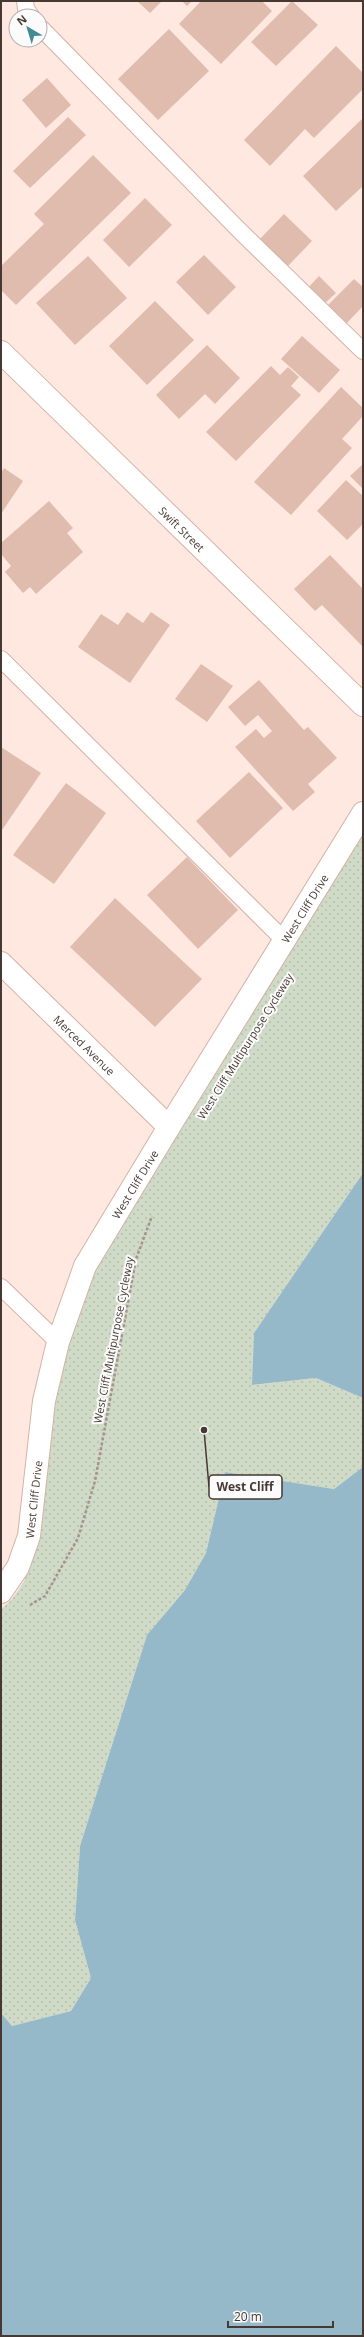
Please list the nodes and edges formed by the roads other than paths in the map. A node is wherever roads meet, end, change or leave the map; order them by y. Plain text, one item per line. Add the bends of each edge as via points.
1 (48, 35) edge
2 (363, 351) edge
3 (1, 352) edge
4 (1, 659) edge
5 (363, 705) edge
6 (363, 813) edge
7 (285, 941) junction
8 (1, 963) edge
9 (169, 1127) junction
10 (1, 1287) edge
11 (58, 1342) junction
12 (1, 1592) edge

1 - 2 lane via 239,230
3 - 5 street, Swift Street
4 - 7 lane
6 - 7 street, West Cliff Drive
7 - 9 street, West Cliff Drive
8 - 9 street, Merced Avenue
9 - 11 street, West Cliff Drive via 85,1266
10 - 11 lane
11 - 12 street, West Cliff Drive via 44,1401 29,1536 18,1567

